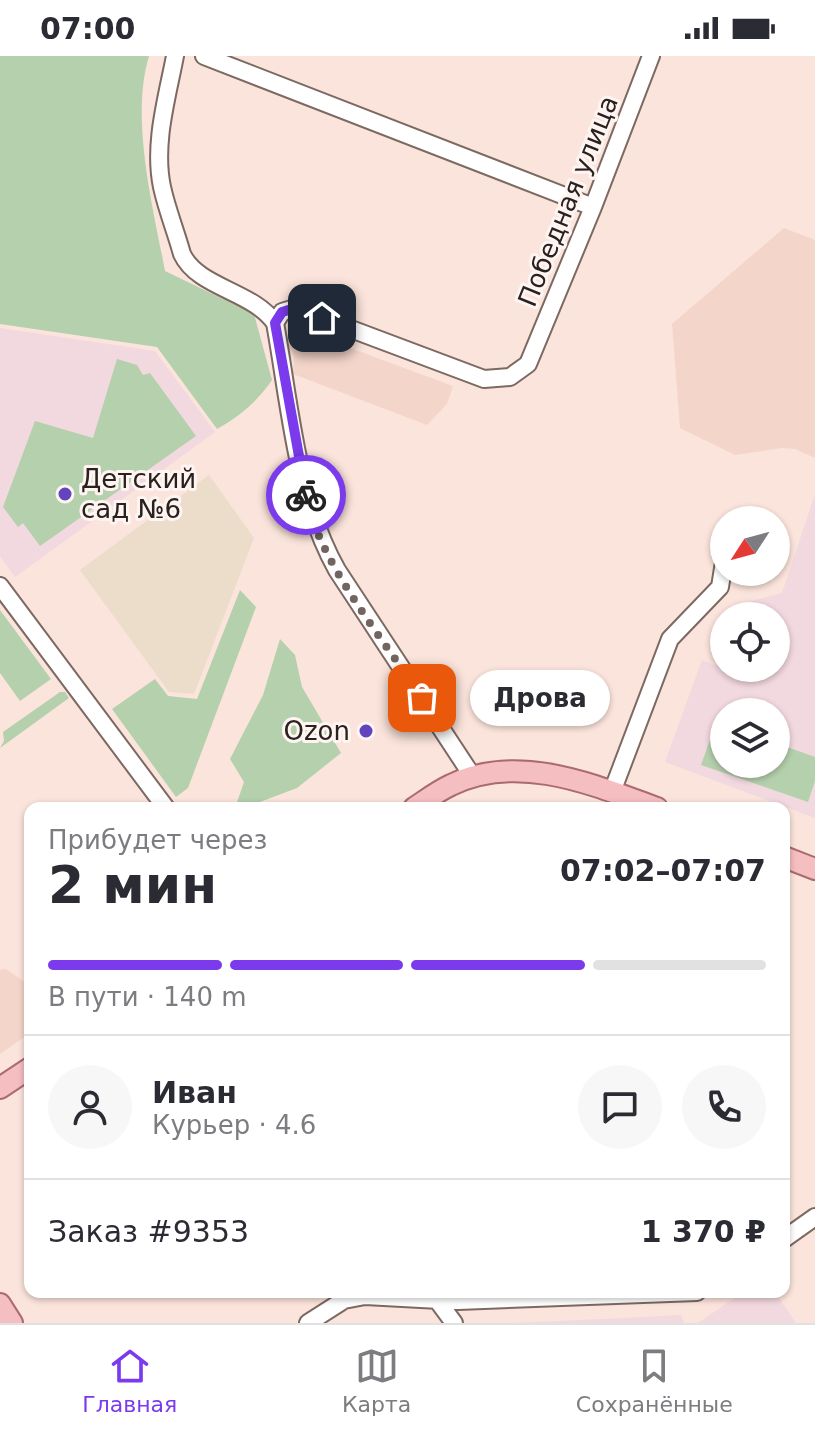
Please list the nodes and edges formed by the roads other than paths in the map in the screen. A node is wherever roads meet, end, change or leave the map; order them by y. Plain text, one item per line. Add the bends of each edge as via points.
1 (175, 56) edge
2 (204, 56) edge
3 (651, 56) edge
4 (593, 207) junction
5 (275, 323) junction
6 (0, 586) edge
7 (720, 586) edge
8 (473, 777) junction
9 (612, 792) junction
10 (162, 802) edge
11 (424, 802) edge
12 (640, 802) edge
13 (790, 859) edge
14 (815, 869) edge
15 (24, 1072) edge
16 (0, 1088) edge
17 (815, 1217) edge
18 (790, 1235) edge
19 (352, 1298) edge
20 (413, 1298) edge
21 (502, 1298) edge
22 (437, 1300) junction
23 (0, 1304) edge
24 (12, 1323) edge
25 (308, 1323) edge
26 (454, 1323) edge

1 - 5 street via 160,166 182,254 207,277 259,305
2 - 4 street
3 - 4 street, Победная улица
4 - 5 street, Победная улица via 528,364 510,377 484,379 295,308 282,312
5 - 8 street via 308,506 320,540
6 - 10 street
7 - 9 street via 670,639
8 - 9 main road via 509,772 549,775
8 - 11 main road
9 - 12 main road
13 - 14 main road
15 - 16 main road
17 - 18 street
19 - 25 street
20 - 22 street
21 - 22 street
22 - 26 street
23 - 24 main road

